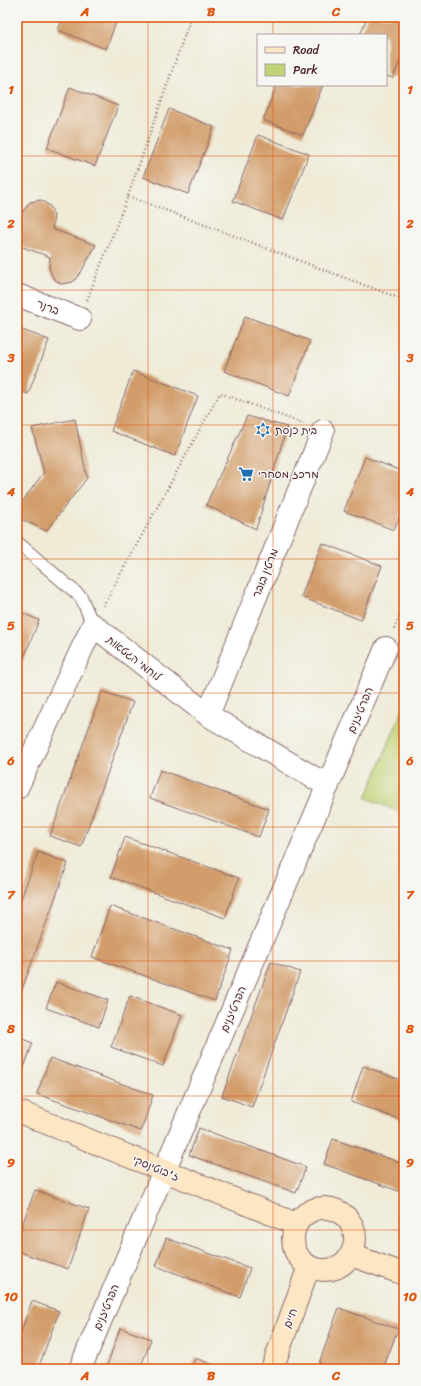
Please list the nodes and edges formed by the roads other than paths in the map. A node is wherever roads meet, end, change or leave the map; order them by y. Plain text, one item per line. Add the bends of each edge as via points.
1 (17, 295) edge
2 (80, 320) road end
3 (323, 432) road end
4 (17, 542) edge
5 (93, 626) junction
6 (386, 648) road end
7 (208, 715) junction
8 (328, 786) junction
9 (17, 788) edge
10 (17, 1111) edge
11 (164, 1171) junction
12 (296, 1224) junction
13 (351, 1255) junction
14 (309, 1266) junction
15 (404, 1274) edge
16 (80, 1369) edge
17 (272, 1369) edge

1 - 2 street, ברנר
3 - 7 street, מרטין בובר
4 - 5 lane via 81,597
5 - 7 street, לוחמי הגטאות
5 - 9 street
6 - 8 street, הפרטיזנים
7 - 8 street, לוחמי הגטאות
8 - 11 street, הפרטיזנים
10 - 11 street, ז'בוטינסקי
11 - 12 street, ז'בוטינסקי
11 - 16 street, הפרטיזנים
12 - 13 street via 312,1210 334,1209 351,1223 355,1245
12 - 14 street via 294,1248 300,1259
13 - 14 street via 343,1264 332,1270 320,1270
13 - 15 street
14 - 17 street, חיים

